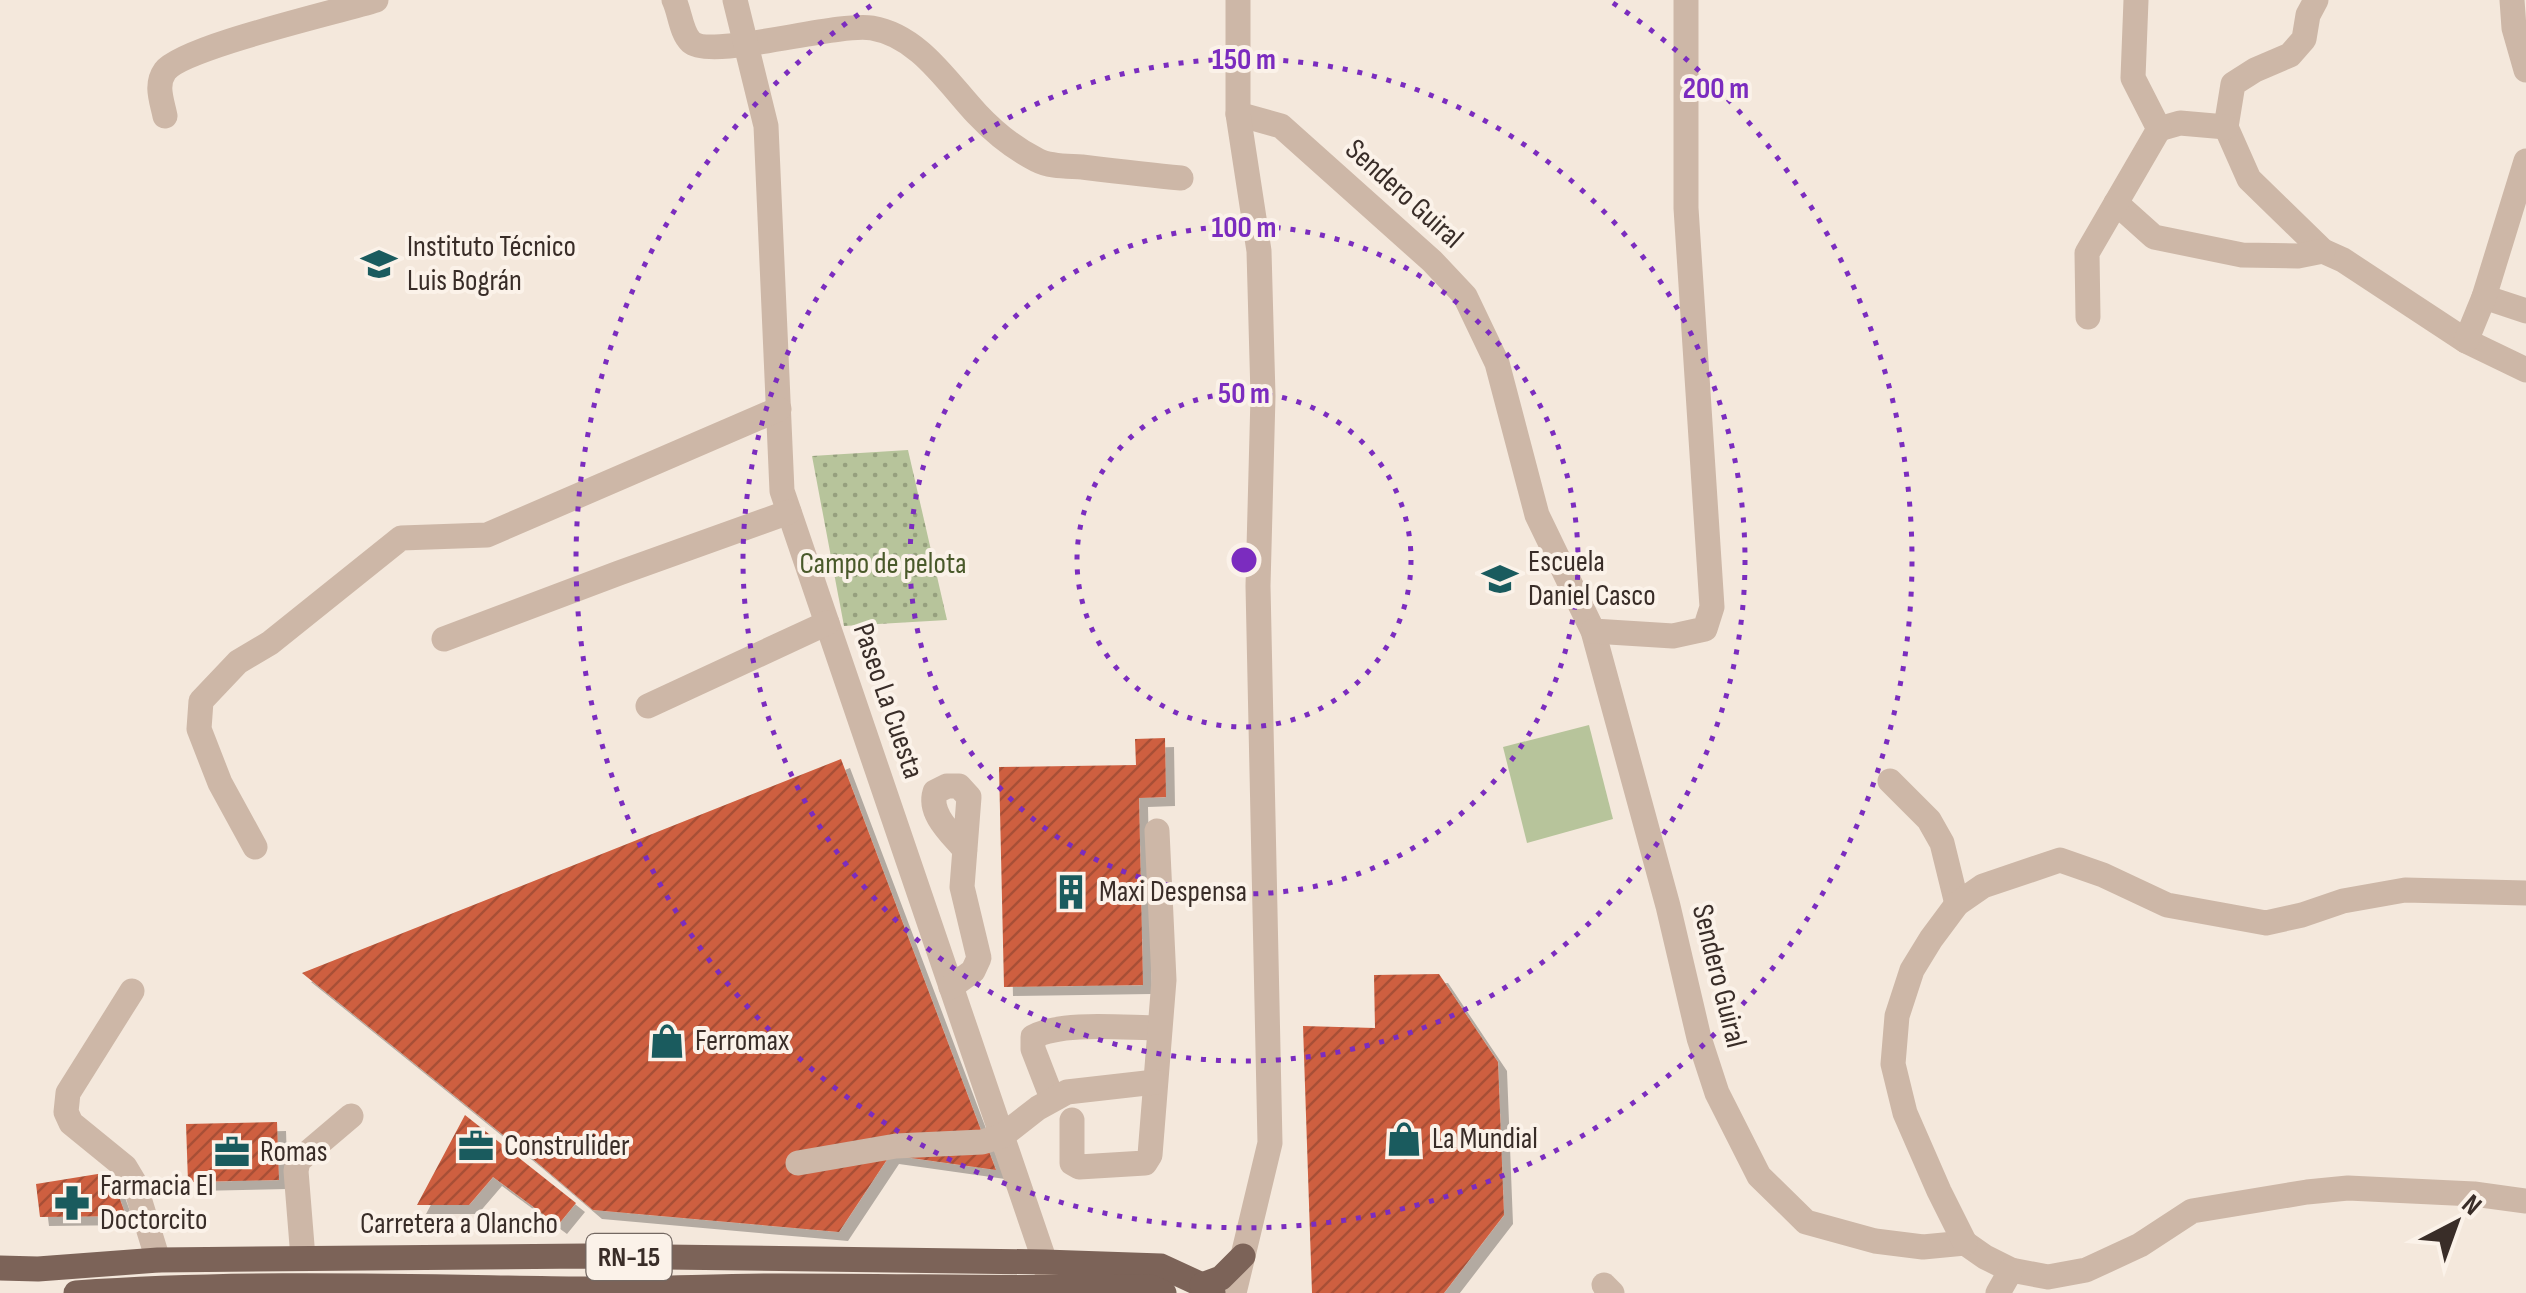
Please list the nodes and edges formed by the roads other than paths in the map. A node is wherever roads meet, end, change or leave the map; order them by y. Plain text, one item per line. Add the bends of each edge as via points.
1 (376, 0) edge
2 (674, 0) edge
3 (735, 0) edge
4 (1238, 0) edge
5 (1686, 0) edge
6 (2136, 0) edge
7 (2316, 0) edge
8 (2512, 0) edge
9 (747, 44) junction
10 (2526, 70) edge
11 (1238, 114) junction
12 (165, 116) dead end
13 (2226, 127) junction
14 (2159, 128) junction
15 (2526, 162) edge
16 (1181, 178) dead end
17 (2116, 202) junction
18 (2323, 250) junction
19 (2484, 297) junction
20 (2526, 311) edge
21 (2088, 316) dead end
22 (2466, 341) junction
23 (2526, 370) edge
24 (778, 409) junction
25 (790, 512) junction
26 (828, 623) junction
27 (1593, 631) junction
28 (444, 640) dead end
29 (648, 706) dead end
30 (1890, 781) dead end
31 (1156, 831) dead end
32 (255, 848) dead end
33 (965, 850) dead end
34 (2526, 893) edge
35 (1957, 904) junction
36 (951, 987) junction
37 (132, 991) dead end
38 (1159, 1028) junction
39 (1155, 1082) junction
40 (1052, 1098) junction
41 (351, 1116) dead end
42 (1072, 1120) dead end
43 (1002, 1136) junction
44 (798, 1163) dead end
45 (2526, 1202) edge
46 (1965, 1243) junction
47 (0, 1255) edge
48 (1243, 1256) junction
49 (303, 1258) junction
50 (158, 1260) junction
51 (1044, 1262) junction
52 (0, 1268) edge
53 (38, 1269) junction
54 (2011, 1270) junction
55 (1051, 1289) junction
56 (1208, 1289) edge
57 (421, 1290) edge
58 (779, 1290) edge
59 (571, 1291) edge
60 (76, 1293) edge
61 (1164, 1293) edge
62 (1234, 1293) edge
63 (1998, 1293) edge

1 - 12 street via 176,61 158,86
2 - 9 street via 693,44
3 - 9 street, Paseo La Cuesta
4 - 11 street
5 - 27 street via 1686,208 1712,607 1706,628 1674,636
6 - 14 street via 2133,78
7 - 13 street via 2304,39 2290,55 2234,84
8 - 10 street
9 - 16 street via 873,28 910,42 979,116 1041,163
9 - 24 street, Paseo La Cuesta via 766,126
11 - 27 street, Sendero Guiral via 1281,126 1465,296 1496,363 1537,516
11 - 48 street via 1260,269 1258,586 1270,1144
13 - 14 street
13 - 18 street via 2249,179
14 - 17 street
15 - 19 street
17 - 18 street via 2154,237 2242,255
17 - 21 street via 2088,253
18 - 22 street
19 - 20 street
19 - 22 street
22 - 23 street
24 - 25 street, Paseo La Cuesta via 782,491
24 - 32 street via 487,535 401,538 238,662 201,700 199,729
25 - 26 street, Paseo La Cuesta
25 - 28 street
26 - 29 street
26 - 36 street, Paseo La Cuesta
27 - 46 street, Sendero Guiral via 1699,1038 1760,1176 1806,1222 1875,1241
30 - 35 street via 1942,843
31 - 38 street via 1164,980
33 - 36 street via 962,887 979,958
34 - 35 street via 2405,890 2266,923 2167,905 2060,860 1982,886
35 - 46 street via 1912,970 1897,1016 1893,1064 1905,1113
36 - 43 street, Paseo La Cuesta
37 - 50 street via 68,1093 66,1112 125,1167
38 - 39 street
38 - 40 street via 1061,1028 1034,1037 1032,1049
39 - 40 street
39 - 42 street via 1145,1163 1079,1168 1072,1163
40 - 43 street
41 - 49 street via 298,1161
43 - 44 street
43 - 51 street, Paseo La Cuesta
45 - 54 street via 2348,1188 2308,1192 2192,1211 2086,1270 2048,1277
46 - 54 street
47 - 53 main road
48 - 56 main road
48 - 62 street
49 - 50 main road, Carretera a Olancho / RN-15
49 - 51 main road, Carretera a Olancho / RN-15
50 - 53 main road, Carretera a Olancho / RN-15
51 - 55 street, Paseo La Cuesta
51 - 56 main road, Carretera a Olancho / RN-15 via 1161,1266
52 - 53 main road, Carretera a Olancho / RN-15
54 - 63 street
55 - 58 main road, Carretera a Olancho / RN-15
55 - 61 main road, Carretera a Olancho / RN-15 via 1151,1287
57 - 59 main road, Carretera a Olancho / RN-15
57 - 60 main road, Carretera a Olancho / RN-15 via 160,1287
58 - 59 main road, Carretera a Olancho / RN-15

